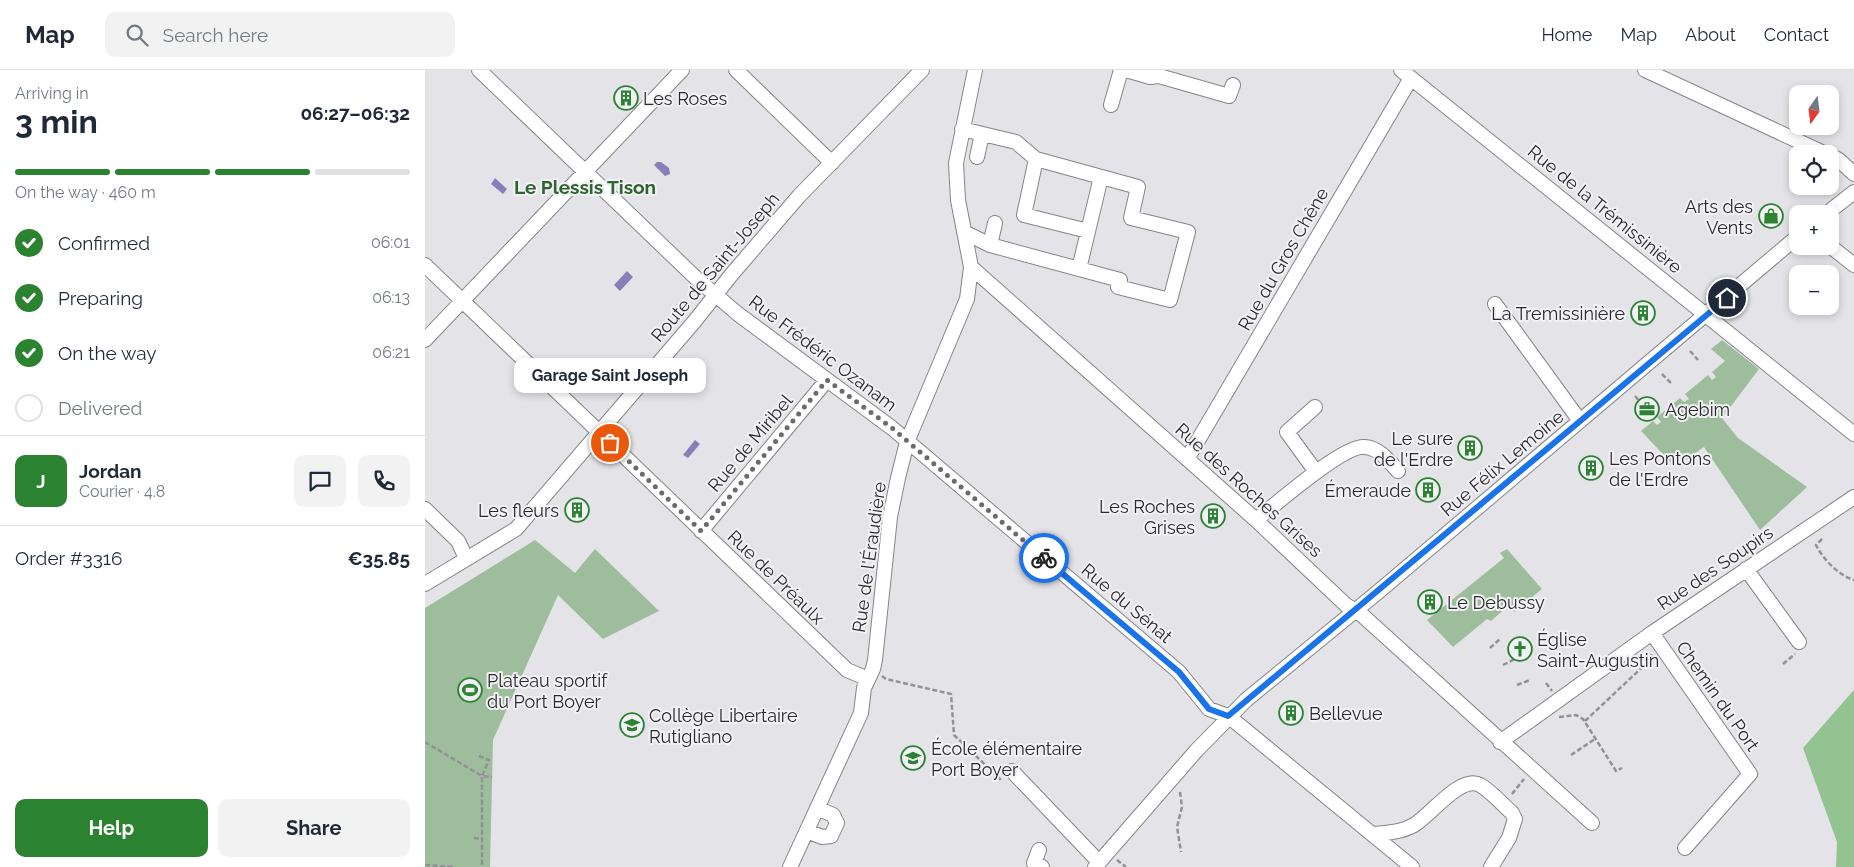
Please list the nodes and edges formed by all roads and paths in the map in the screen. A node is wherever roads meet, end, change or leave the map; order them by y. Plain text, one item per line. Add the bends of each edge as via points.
1 (479, 70) edge
2 (682, 70) edge
3 (736, 70) edge
4 (921, 70) edge
5 (975, 70) edge
6 (1121, 70) edge
7 (1127, 70) edge
8 (1645, 70) edge
9 (1406, 74) edge
10 (1233, 85) dead end
11 (1111, 105) dead end
12 (962, 129) junction
13 (982, 134) junction
14 (1807, 145) edge
15 (977, 157) dead end
16 (1036, 159) junction
17 (1839, 160) edge
18 (832, 163) junction
19 (586, 171) junction
20 (1854, 174) edge
21 (1101, 177) junction
22 (1854, 192) edge
23 (1837, 205) edge
24 (995, 223) dead end
25 (1088, 231) junction
26 (964, 232) junction
27 (1789, 244) edge
28 (990, 245) junction
29 (1839, 253) edge
30 (425, 265) edge
31 (1854, 265) edge
32 (971, 267) junction
33 (1079, 269) junction
34 (717, 295) junction
35 (463, 301) junction
36 (1495, 304) dead end
37 (1706, 316) junction
38 (425, 340) edge
39 (1690, 351) dead end
40 (1698, 360) dead end
41 (1662, 374) dead end
42 (827, 380) junction
43 (1671, 382) dead end
44 (1635, 396) dead end
45 (1643, 405) dead end
46 (1315, 407) dead end
47 (1580, 421) junction
48 (599, 432) junction
49 (1854, 434) edge
50 (907, 442) junction
51 (1187, 459) junction
52 (1398, 471) dead end
53 (1316, 472) junction
54 (1854, 497) edge
55 (425, 509) edge
56 (1256, 520) junction
57 (701, 531) junction
58 (1822, 539) dead end
59 (466, 558) junction
60 (1746, 569) junction
61 (1854, 580) edge
62 (425, 584) edge
63 (1355, 611) junction
64 (1652, 633) junction
65 (1501, 638) dead end
66 (1799, 642) dead end
67 (1490, 648) dead end
68 (1515, 659) dead end
69 (1650, 660) dead end
70 (1503, 665) dead end
71 (870, 674) junction
72 (1530, 680) dead end
73 (1517, 685) dead end
74 (1228, 716) junction
75 (1557, 717) dead end
76 (1585, 721) junction
77 (1595, 739) junction
78 (425, 742) edge
79 (1500, 742) junction
80 (1571, 755) dead end
81 (479, 756) dead end
82 (1622, 768) dead end
83 (1532, 770) junction
84 (1011, 772) joint
85 (482, 776) junction
86 (492, 777) dead end
87 (1180, 792) dead end
88 (1503, 804) junction
89 (817, 808) junction
90 (1592, 823) dead end
91 (807, 831) junction
92 (1373, 834) junction
93 (474, 838) dead end
94 (482, 839) junction
95 (1685, 848) dead end
96 (1039, 850) dead end
97 (1181, 852) dead end
98 (1117, 860) dead end
99 (1097, 864) edge
100 (425, 865) edge
101 (454, 867) edge
102 (482, 867) edge
103 (790, 867) edge
104 (1042, 867) edge
105 (1126, 867) edge
106 (1412, 867) edge
107 (1491, 867) edge

1 - 19 street, Rue Frédéric Ozanam
2 - 19 street
3 - 18 street
4 - 18 street, Route de Saint-Joseph
5 - 12 street, Rue de l'Éraudière
6 - 11 street
7 - 10 street via 1229,96
8 - 14 street
9 - 37 street, Rue de la Trémissinière
9 - 51 street, Rue du Gros Chêne
12 - 13 street
12 - 26 street, Rue de l'Éraudière via 956,180
13 - 15 street
13 - 16 street via 1016,142
16 - 21 street
16 - 25 street via 1023,215
17 - 20 street
18 - 34 street, Route de Saint-Joseph via 799,196
19 - 34 street, Rue Frédéric Ozanam
19 - 35 street
21 - 25 street
21 - 33 street via 1138,187 1131,218 1187,232 1170,300 1118,287 1120,280
22 - 23 street
24 - 28 street
25 - 33 street
26 - 28 street
26 - 32 street, Rue de l'Éraudière
27 - 37 street, Rue Félix Lemoine
28 - 33 street
29 - 31 street
30 - 35 street, Rue de Préaulx
32 - 50 street, Rue de l'Éraudière via 961,316
32 - 51 street, Rue des Roches Grises
34 - 42 street, Rue Frédéric Ozanam
34 - 48 street, Route de Saint-Joseph
35 - 38 street
35 - 48 street, Rue de Préaulx
36 - 47 street
37 - 47 street, Rue Félix Lemoine
37 - 49 street, Rue de la Trémissinière
39 - 40 path
41 - 43 path
42 - 50 street, Rue Frédéric Ozanam
42 - 57 street, Rue de Miribel
44 - 45 path
46 - 53 street via 1287,432
47 - 63 street, Rue Félix Lemoine
48 - 57 street, Rue de Préaulx
48 - 59 street, Route de Saint-Joseph via 516,529
50 - 71 street, Rue de l'Éraudière via 890,517
50 - 74 street, Rue du Sénat via 1179,672 1209,709
51 - 56 street, Rue des Roches Grises
52 - 53 street via 1386,457 1363,446
53 - 56 street
54 - 60 street, Rue des Soupirs
55 - 59 street via 458,541
56 - 63 street, Rue des Roches Grises
57 - 71 street, Rue de Préaulx via 847,670
58 - 61 path via 1816,544 1819,551 1832,566
59 - 62 street, Route de Saint-Joseph
60 - 64 street, Rue des Soupirs
60 - 66 street
63 - 74 street, Rue Félix Lemoine
63 - 79 street, Rue des Roches Grises
64 - 79 street, Rue des Soupirs
64 - 95 street, Chemin du Port via 1750,774
65 - 67 path
68 - 70 path
69 - 76 path
71 - 84 path via 951,694 953,735 1000,779
71 - 89 street, Rue de l'Éraudière via 864,688 861,713
72 - 73 path
74 - 92 street, Rue du Sénat
74 - 99 street, Rue Félix Lemoine
75 - 76 path via 1575,715
76 - 77 path
77 - 80 path
77 - 82 path via 1616,771
78 - 85 path
79 - 83 street, Rue des Roches Grises
81 - 85 path via 489,760
83 - 88 path
83 - 90 street, Rue des Roches Grises
84 - 99 street
85 - 86 path
85 - 94 path
87 - 97 path via 1182,807 1177,827
88 - 92 street via 1479,784 1467,782 1414,825 1397,832
88 - 107 street via 1512,813 1515,825
89 - 91 street, Rue de l'Éraudière
89 - 91 street via 833,815 837,823 835,830 831,836 822,837
91 - 103 street, Rue de l'Éraudière
92 - 106 street, Rue du Sénat
93 - 94 path
94 - 102 path
96 - 104 street via 1034,864
98 - 105 path
100 - 101 path

